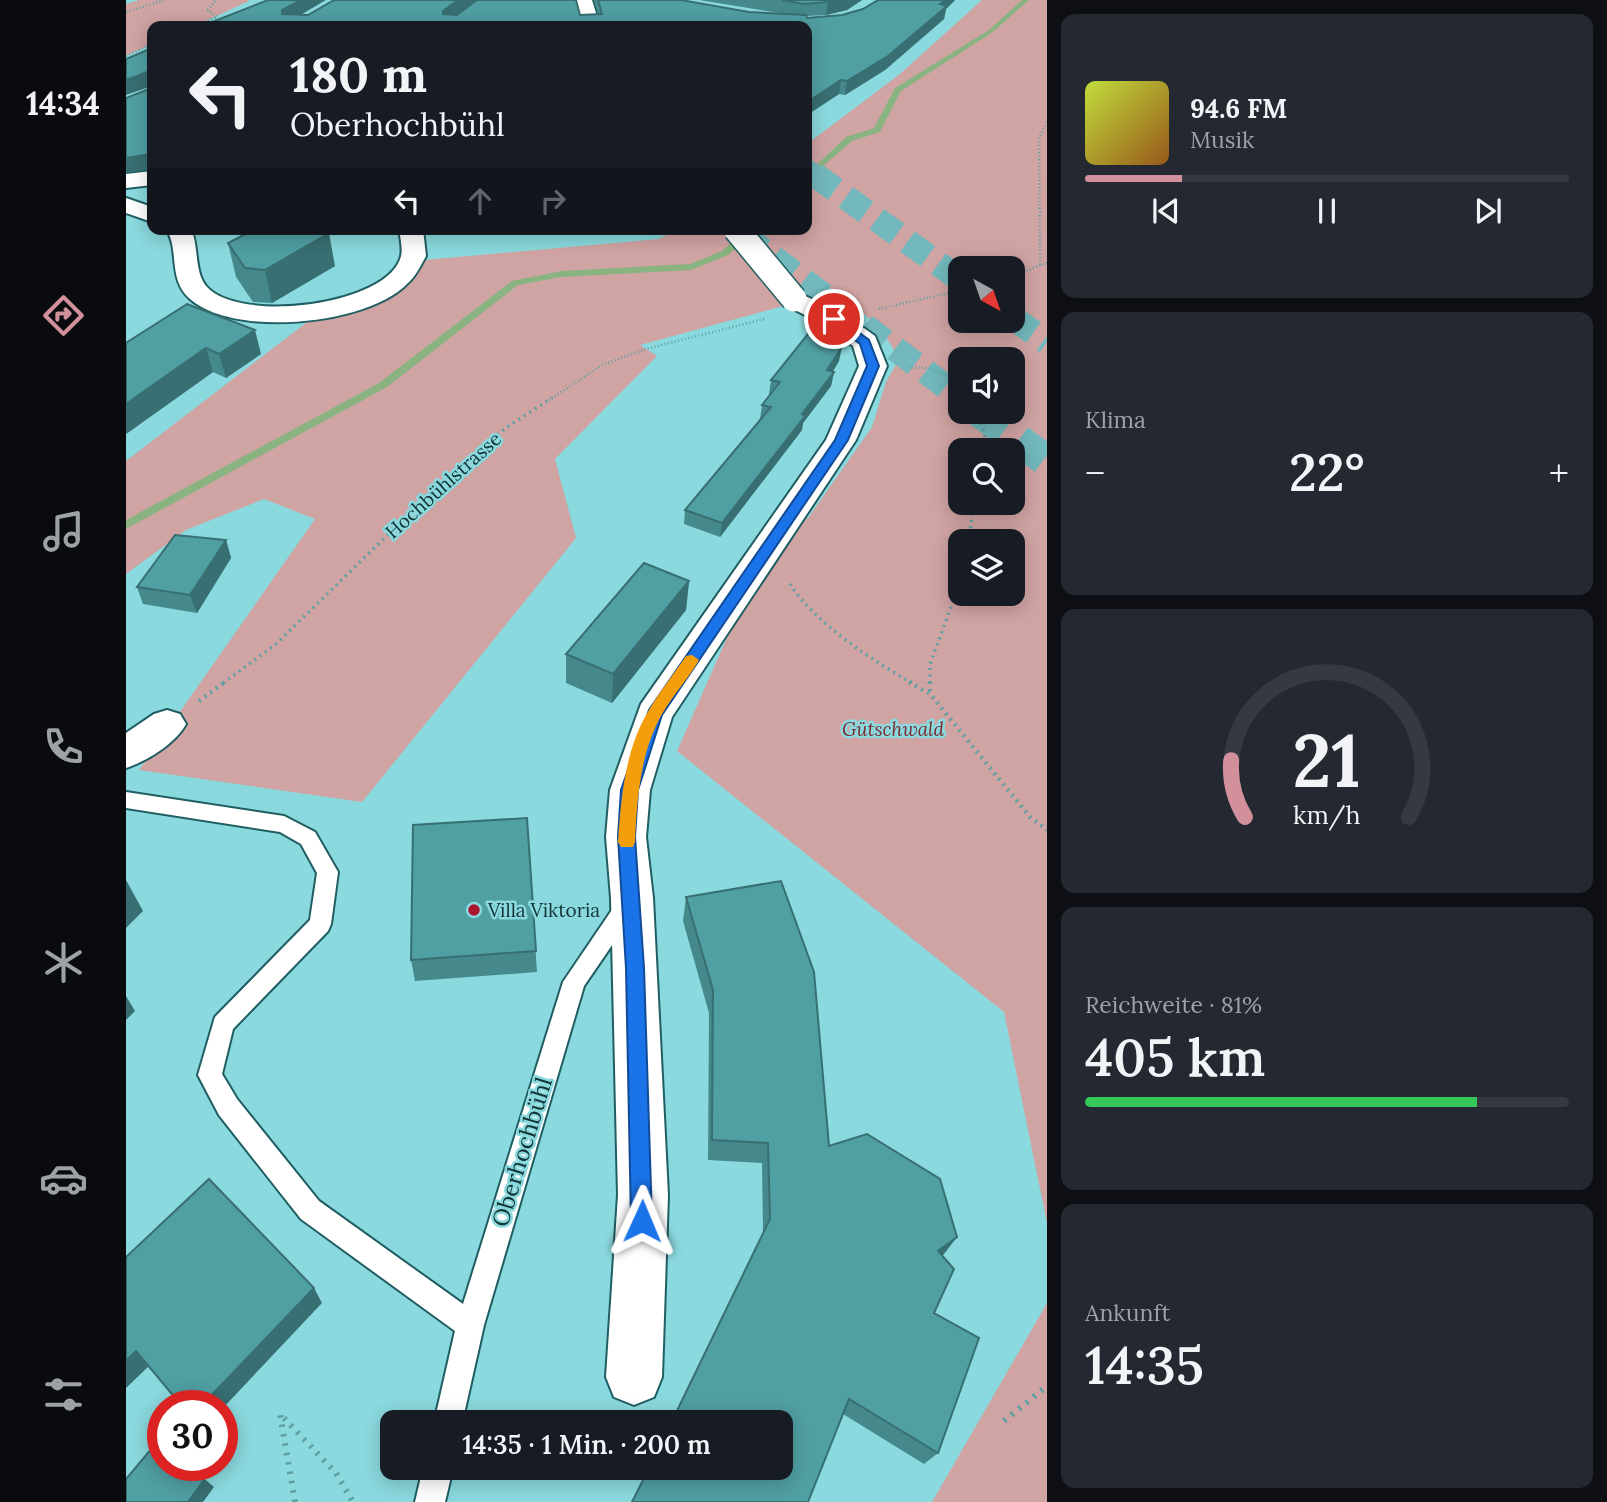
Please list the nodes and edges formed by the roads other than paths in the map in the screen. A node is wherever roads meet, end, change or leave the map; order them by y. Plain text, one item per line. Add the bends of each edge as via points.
1 (583, 0) edge
2 (589, 21) edge
3 (147, 179) edge
4 (126, 181) edge
5 (126, 205) edge
6 (147, 213) edge
7 (182, 235) edge
8 (414, 235) edge
9 (742, 235) edge
10 (167, 724) road end
11 (126, 753) edge
12 (126, 800) edge
13 (632, 898) junction
14 (470, 1325) junction
15 (634, 1377) dead end
16 (451, 1410) edge
17 (435, 1480) edge
18 (430, 1502) edge

1 - 2 street
3 - 4 street
5 - 6 street
7 - 8 street via 187,277 199,295 215,306 263,316 319,313 366,299 400,279 413,261
9 - 13 street, bridge via 812,308 865,342 873,366 841,440 654,714 630,790 626,837
10 - 11 street
12 - 14 lane via 284,824 308,838 328,872 320,924 223,1024 210,1075 228,1107 310,1210
13 - 14 lane, Oberhochbühl via 574,982
13 - 15 street via 643,1195
14 - 16 lane, Oberhochbühl
17 - 18 lane

